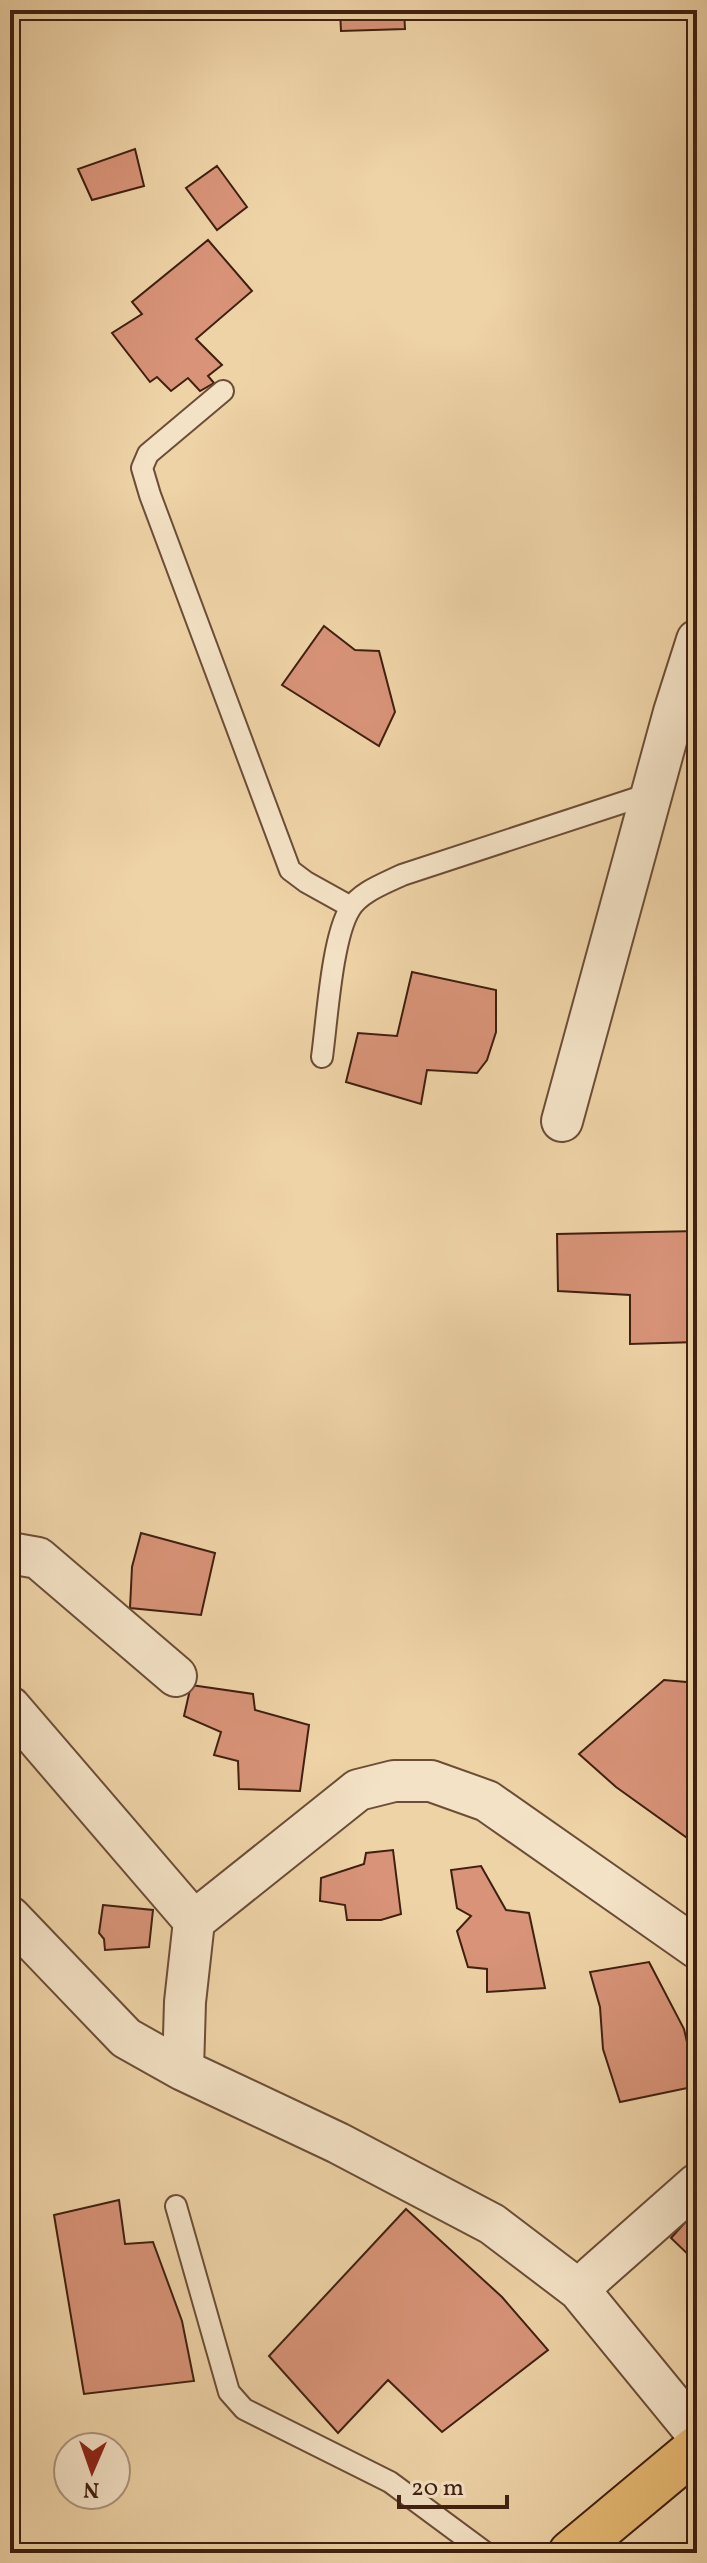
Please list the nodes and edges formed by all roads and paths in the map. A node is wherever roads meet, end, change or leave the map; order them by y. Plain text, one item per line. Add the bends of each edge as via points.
1 (223, 391) dead end
2 (697, 640) edge
3 (652, 793) junction
4 (351, 907) junction
5 (322, 1057) dead end
6 (562, 1121) dead end
7 (10, 1553) edge
8 (176, 1676) dead end
9 (10, 1707) edge
10 (10, 1917) edge
11 (194, 1921) junction
12 (697, 1948) edge
13 (183, 2070) junction
14 (697, 2184) edge
15 (176, 2206) dead end
16 (579, 2290) junction
17 (697, 2434) edge
18 (697, 2448) edge
19 (486, 2553) edge
20 (571, 2553) edge

1 - 4 lane via 148,454 142,468 290,870
2 - 3 street
3 - 4 lane via 402,875
3 - 6 street
4 - 5 lane via 339,940
7 - 8 street via 38,1558
9 - 11 street
10 - 13 street via 126,2038
11 - 12 street via 358,1790 394,1781 431,1781 487,1801
11 - 13 street
13 - 16 street via 492,2224
14 - 16 street
15 - 19 lane via 229,2392 244,2409 390,2482
16 - 17 street
18 - 20 highway

